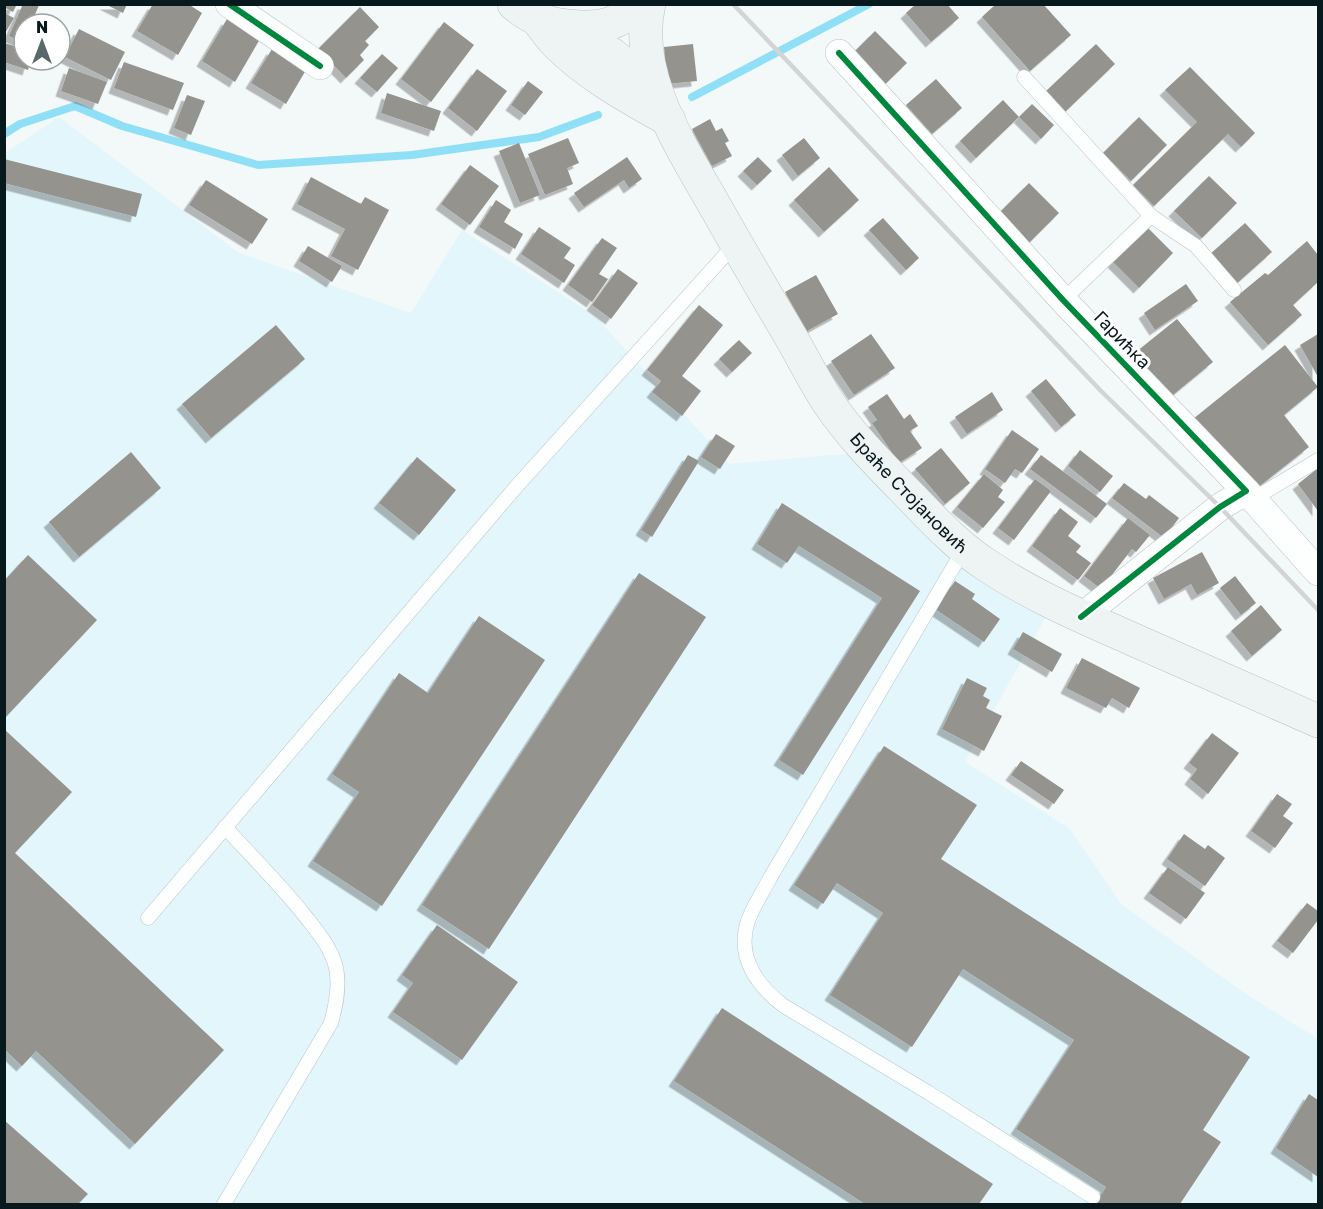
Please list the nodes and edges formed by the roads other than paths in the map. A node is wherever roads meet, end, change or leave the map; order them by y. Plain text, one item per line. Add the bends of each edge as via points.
1 (229, 4) edge
2 (639, 4) edge
3 (649, 4) edge
4 (537, 16) edge
5 (839, 53) dead end
6 (320, 66) dead end
7 (1024, 77) dead end
8 (663, 108) junction
9 (1151, 216) junction
10 (736, 243) junction
11 (1234, 290) dead end
12 (1063, 300) junction
13 (1318, 460) edge
14 (1250, 495) junction
15 (964, 549) junction
16 (1318, 572) edge
17 (1081, 617) junction
18 (1318, 721) edge
19 (225, 827) junction
20 (148, 918) dead end
21 (1093, 1197) dead end
22 (224, 1204) edge

1 - 6 street
2 - 4 main road via 615,22 594,27
3 - 8 main road, Браће Стојановић via 648,64
4 - 8 main road via 556,43 577,62 618,91
5 - 12 street, Гарићка
7 - 9 lane
8 - 10 main road, Браће Стојановић
9 - 11 lane via 1197,246
9 - 12 lane
10 - 15 main road, Браће Стојановић via 829,403 867,452
10 - 19 lane via 516,487
12 - 14 street, Гарићка
13 - 14 lane
14 - 16 street, Гарићка
14 - 17 street via 1220,507
15 - 17 main road, Браће Стојановић via 1024,589
15 - 21 lane via 748,918 745,953 756,979 779,1002
17 - 18 main road, Браће Стојановић
19 - 20 lane
19 - 22 lane via 322,937 335,965 337,988 331,1023

